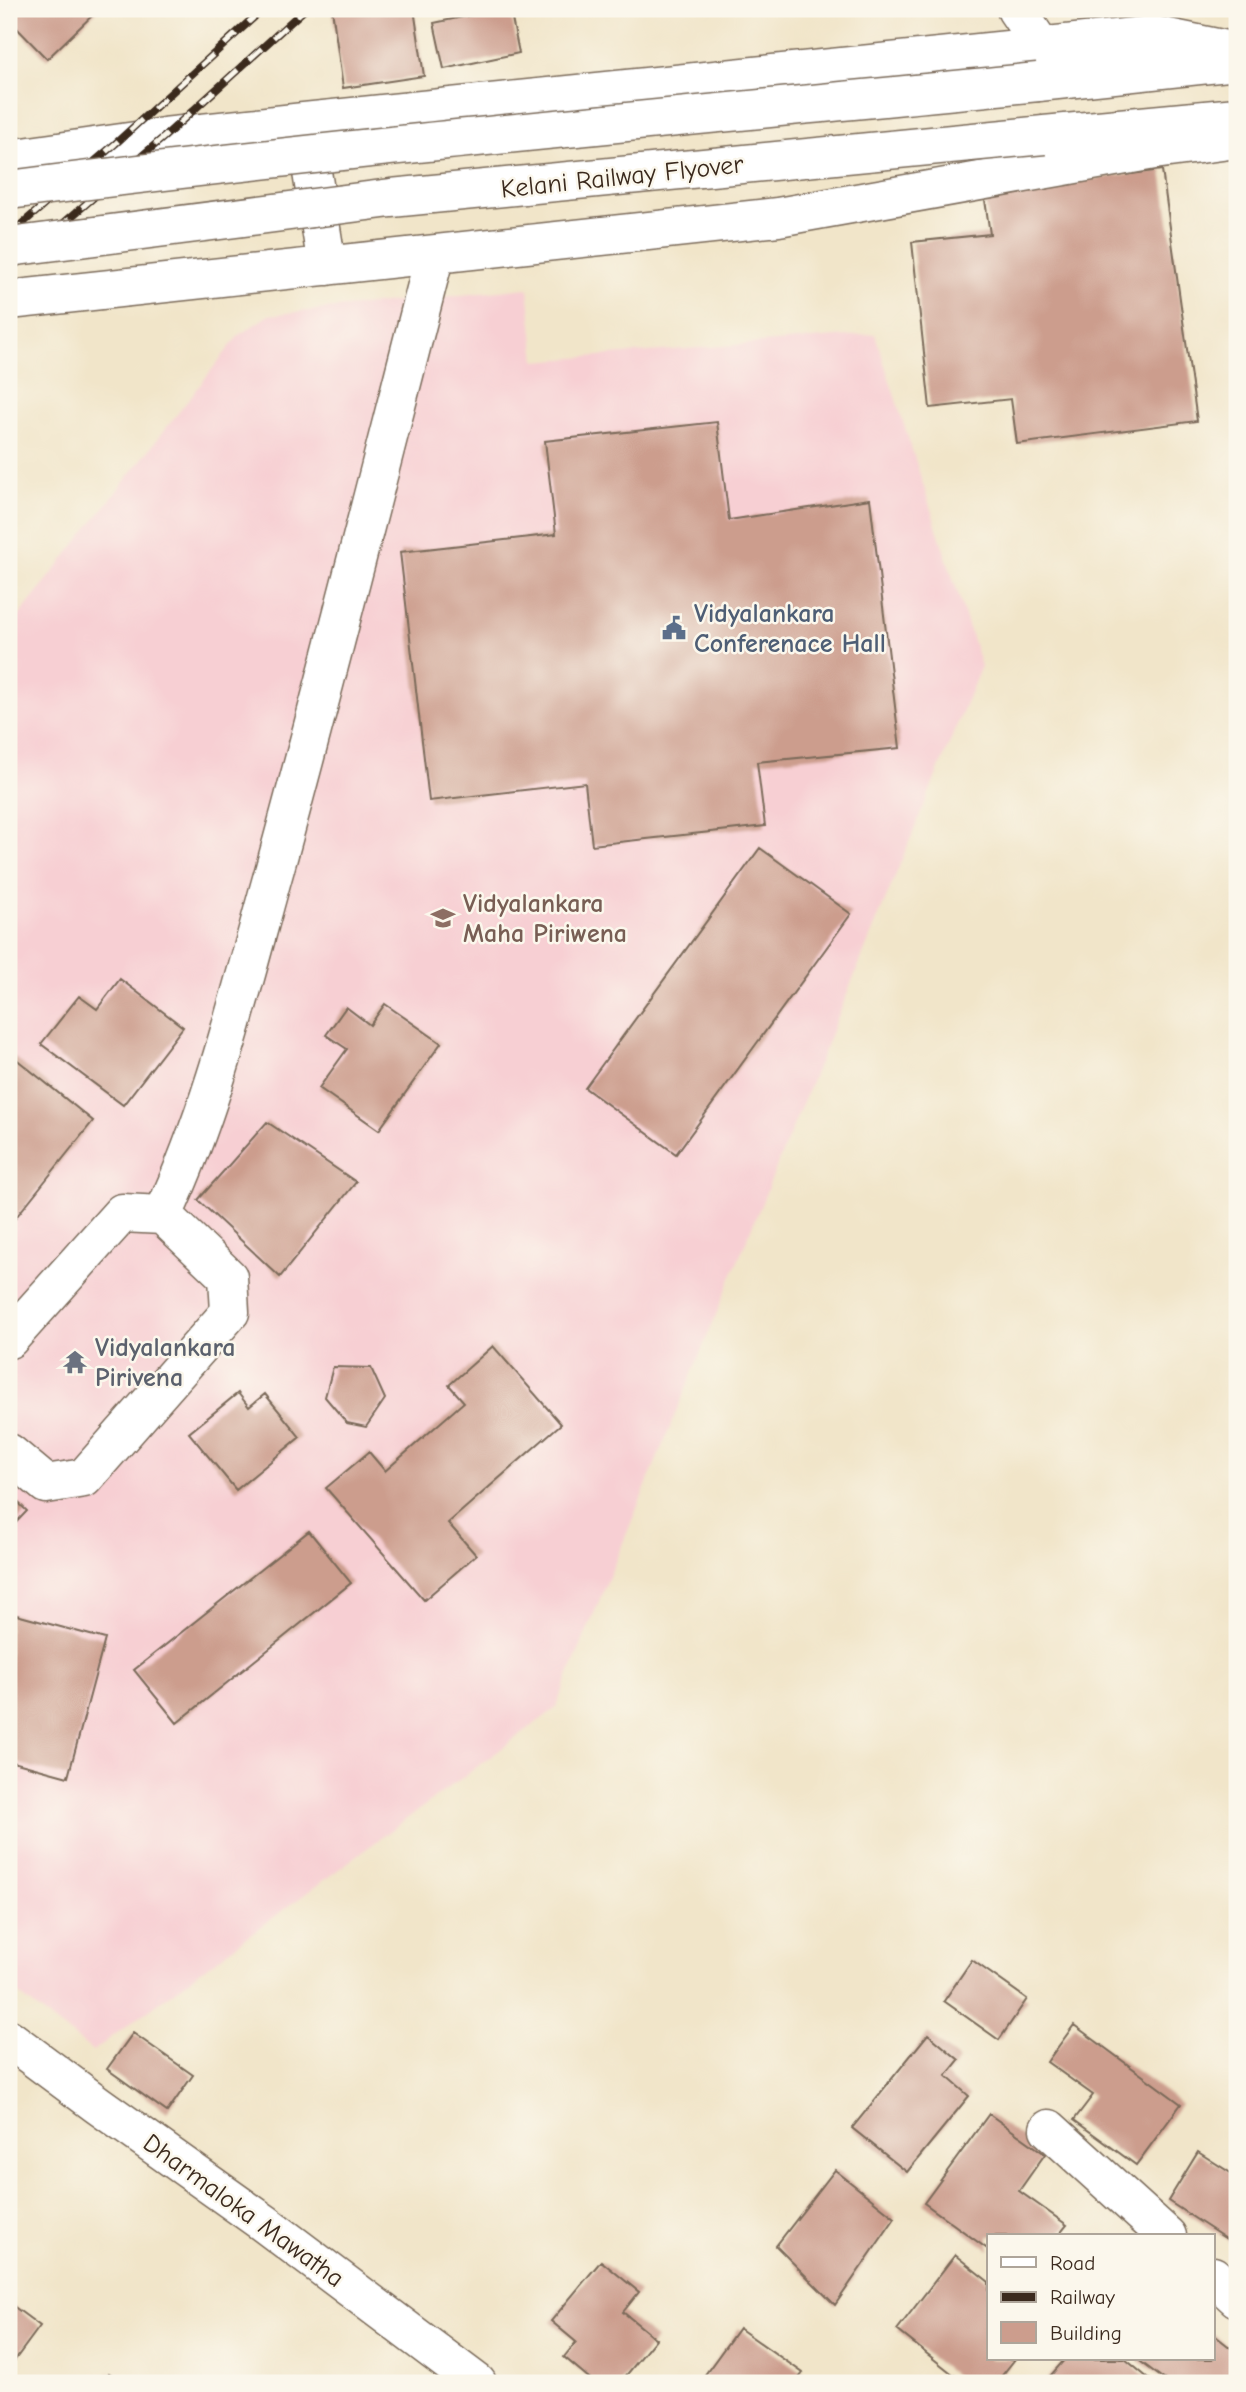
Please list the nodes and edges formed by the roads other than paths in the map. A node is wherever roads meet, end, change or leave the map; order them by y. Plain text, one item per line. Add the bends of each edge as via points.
1 (1016, 9) edge
2 (1237, 52) edge
3 (1237, 61) edge
4 (1039, 64) junction
5 (1237, 117) edge
6 (304, 122) junction
7 (1237, 139) edge
8 (9, 159) edge
9 (9, 190) edge
10 (9, 247) edge
11 (435, 254) junction
12 (327, 265) junction
13 (9, 300) edge
14 (163, 1215) junction
15 (9, 1339) edge
16 (9, 1452) edge
17 (9, 2039) edge
18 (1049, 2129) dead end
19 (1165, 2234) edge
20 (1214, 2277) edge
21 (1237, 2298) edge
22 (477, 2383) edge

1 - 4 main road
2 - 4 main road via 1154,35
3 - 4 main road, Kelani Railway Flyover
4 - 6 main road
4 - 9 main road, Kelani Railway Flyover, bridge
5 - 10 main road, Kelani Railway Flyover, bridge via 391,198
6 - 8 main road
6 - 12 main road
7 - 11 main road via 778,217
11 - 12 main road
11 - 14 main road via 214,1089
12 - 13 main road
14 - 15 main road via 122,1213
14 - 16 main road via 228,1277 230,1312 84,1478 46,1484
17 - 22 main road, Dharmaloka Mawatha
18 - 19 main road
20 - 21 main road

